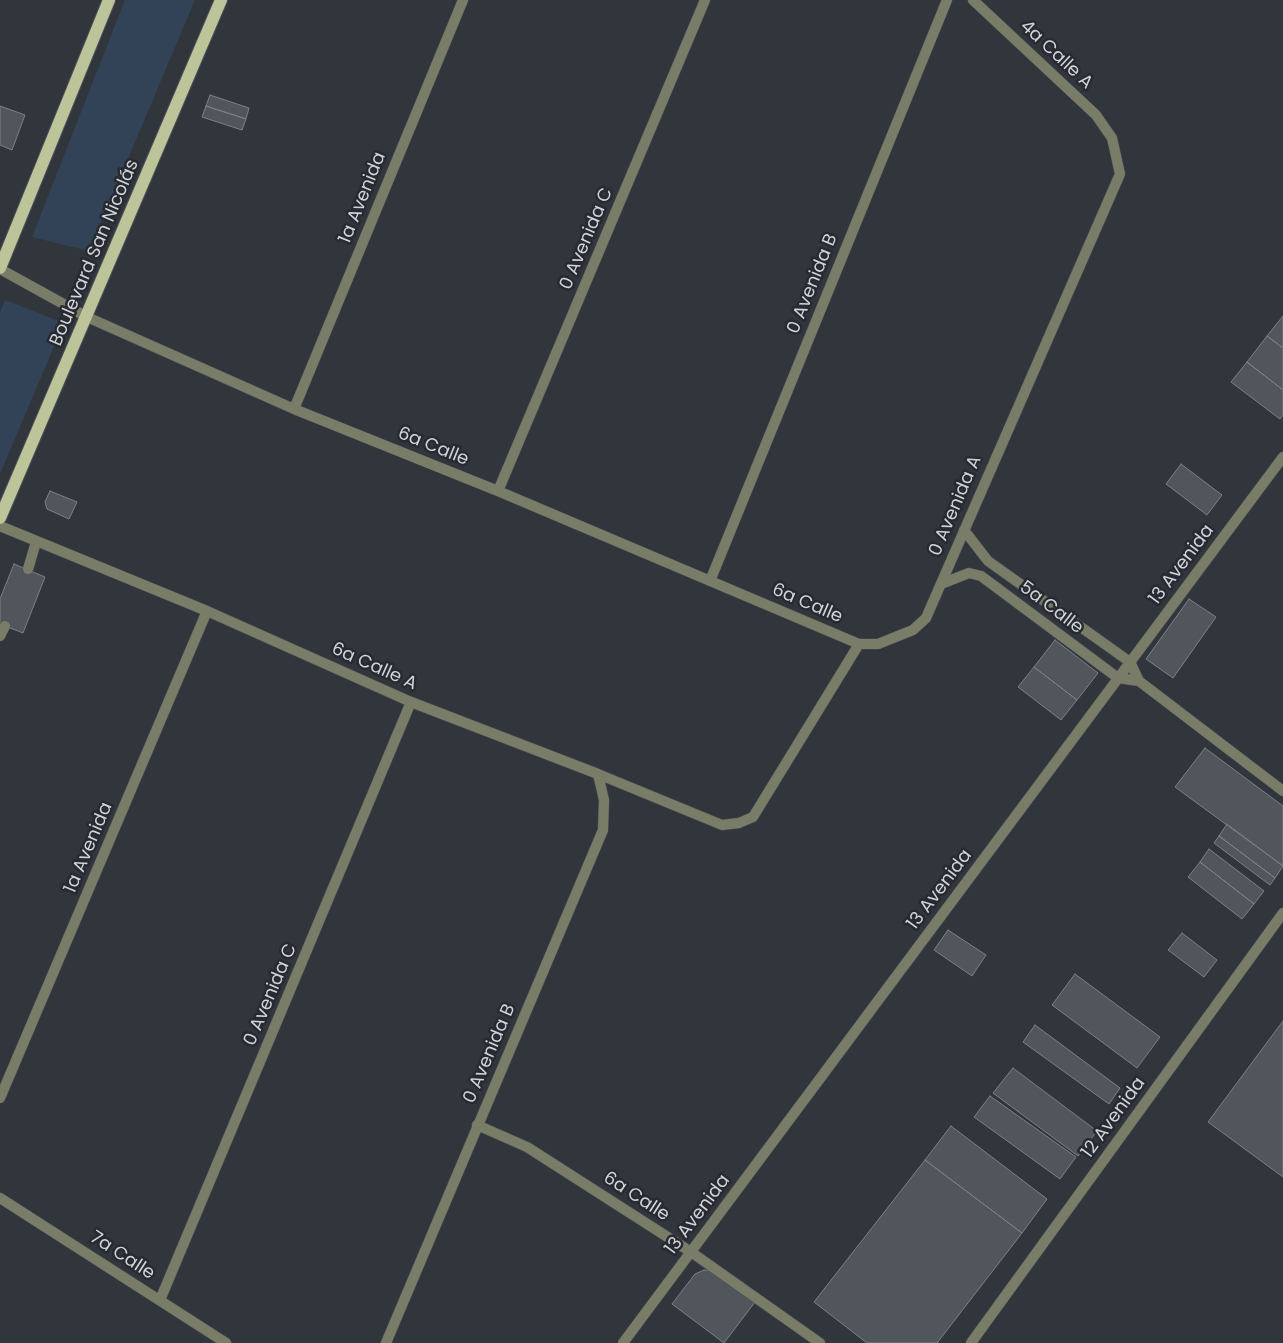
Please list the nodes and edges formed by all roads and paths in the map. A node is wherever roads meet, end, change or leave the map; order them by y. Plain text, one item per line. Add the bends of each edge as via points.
1 (109, 0) edge
2 (221, 0) edge
3 (463, 0) edge
4 (705, 0) edge
5 (947, 0) edge
6 (973, 0) edge
7 (1112, 138) joint
8 (0, 268) edge
9 (87, 317) junction
10 (294, 409) junction
11 (1283, 457) edge
12 (498, 491) junction
13 (0, 518) edge
14 (0, 526) edge
15 (964, 530) junction
16 (36, 542) junction
17 (28, 569) dead end
18 (710, 581) junction
19 (941, 584) junction
20 (207, 611) junction
21 (5, 626) dead end
22 (0, 636) edge
23 (859, 644) junction
24 (1130, 662) junction
25 (1118, 678) junction
26 (1139, 681) junction
27 (412, 702) junction
28 (598, 774) junction
29 (1283, 791) edge
30 (1283, 913) edge
31 (0, 1098) edge
32 (477, 1125) junction
33 (0, 1198) edge
34 (691, 1252) junction
35 (160, 1300) junction
36 (226, 1343) edge
37 (386, 1343) edge
38 (623, 1343) edge
39 (820, 1343) edge
40 (971, 1343) edge

1 - 8 main road
2 - 9 main road, Boulevard San Nicolás
3 - 10 street, 1a Avenida
4 - 12 street, 0 Avenida C
5 - 18 street, 0 Avenida B
6 - 7 street, 4a Calle A via 1096,115
7 - 15 street, 0 Avenida A via 1120,174
8 - 9 street, 6a Calle
9 - 10 street, 6a Calle
9 - 13 main road, Boulevard San Nicolás
10 - 12 street, 6a Calle
11 - 24 street, 13 Avenida
12 - 18 street, 6a Calle
14 - 16 street, 6a Calle A
15 - 19 street, 0 Avenida A
15 - 24 street, 5a Calle via 988,561
16 - 17 street
16 - 20 street, 6a Calle A
18 - 23 street, 6a Calle
19 - 23 street, 0 Avenida A via 926,618 913,630 878,644
19 - 25 street, 5a Calle via 969,573 981,576
20 - 27 street, 6a Calle A
20 - 31 street, 1a Avenida
21 - 22 street
23 - 28 street, 6a Calle A via 753,817 722,825
24 - 25 street, 13 Avenida
24 - 26 street, 5a Calle
25 - 26 street, 5a Calle
25 - 34 street, 13 Avenida
26 - 29 street, 5a Calle
27 - 28 street, 6a Calle A
27 - 35 street, 0 Avenida C
28 - 32 street, 0 Avenida B via 604,800 603,830
30 - 40 street, 12 Avenida
32 - 34 street, 6a Calle via 527,1147
32 - 37 street, 0 Avenida B
33 - 35 street, 7a Calle
34 - 38 street, 13 Avenida
34 - 39 street, 6a Calle
35 - 36 street, 7a Calle

